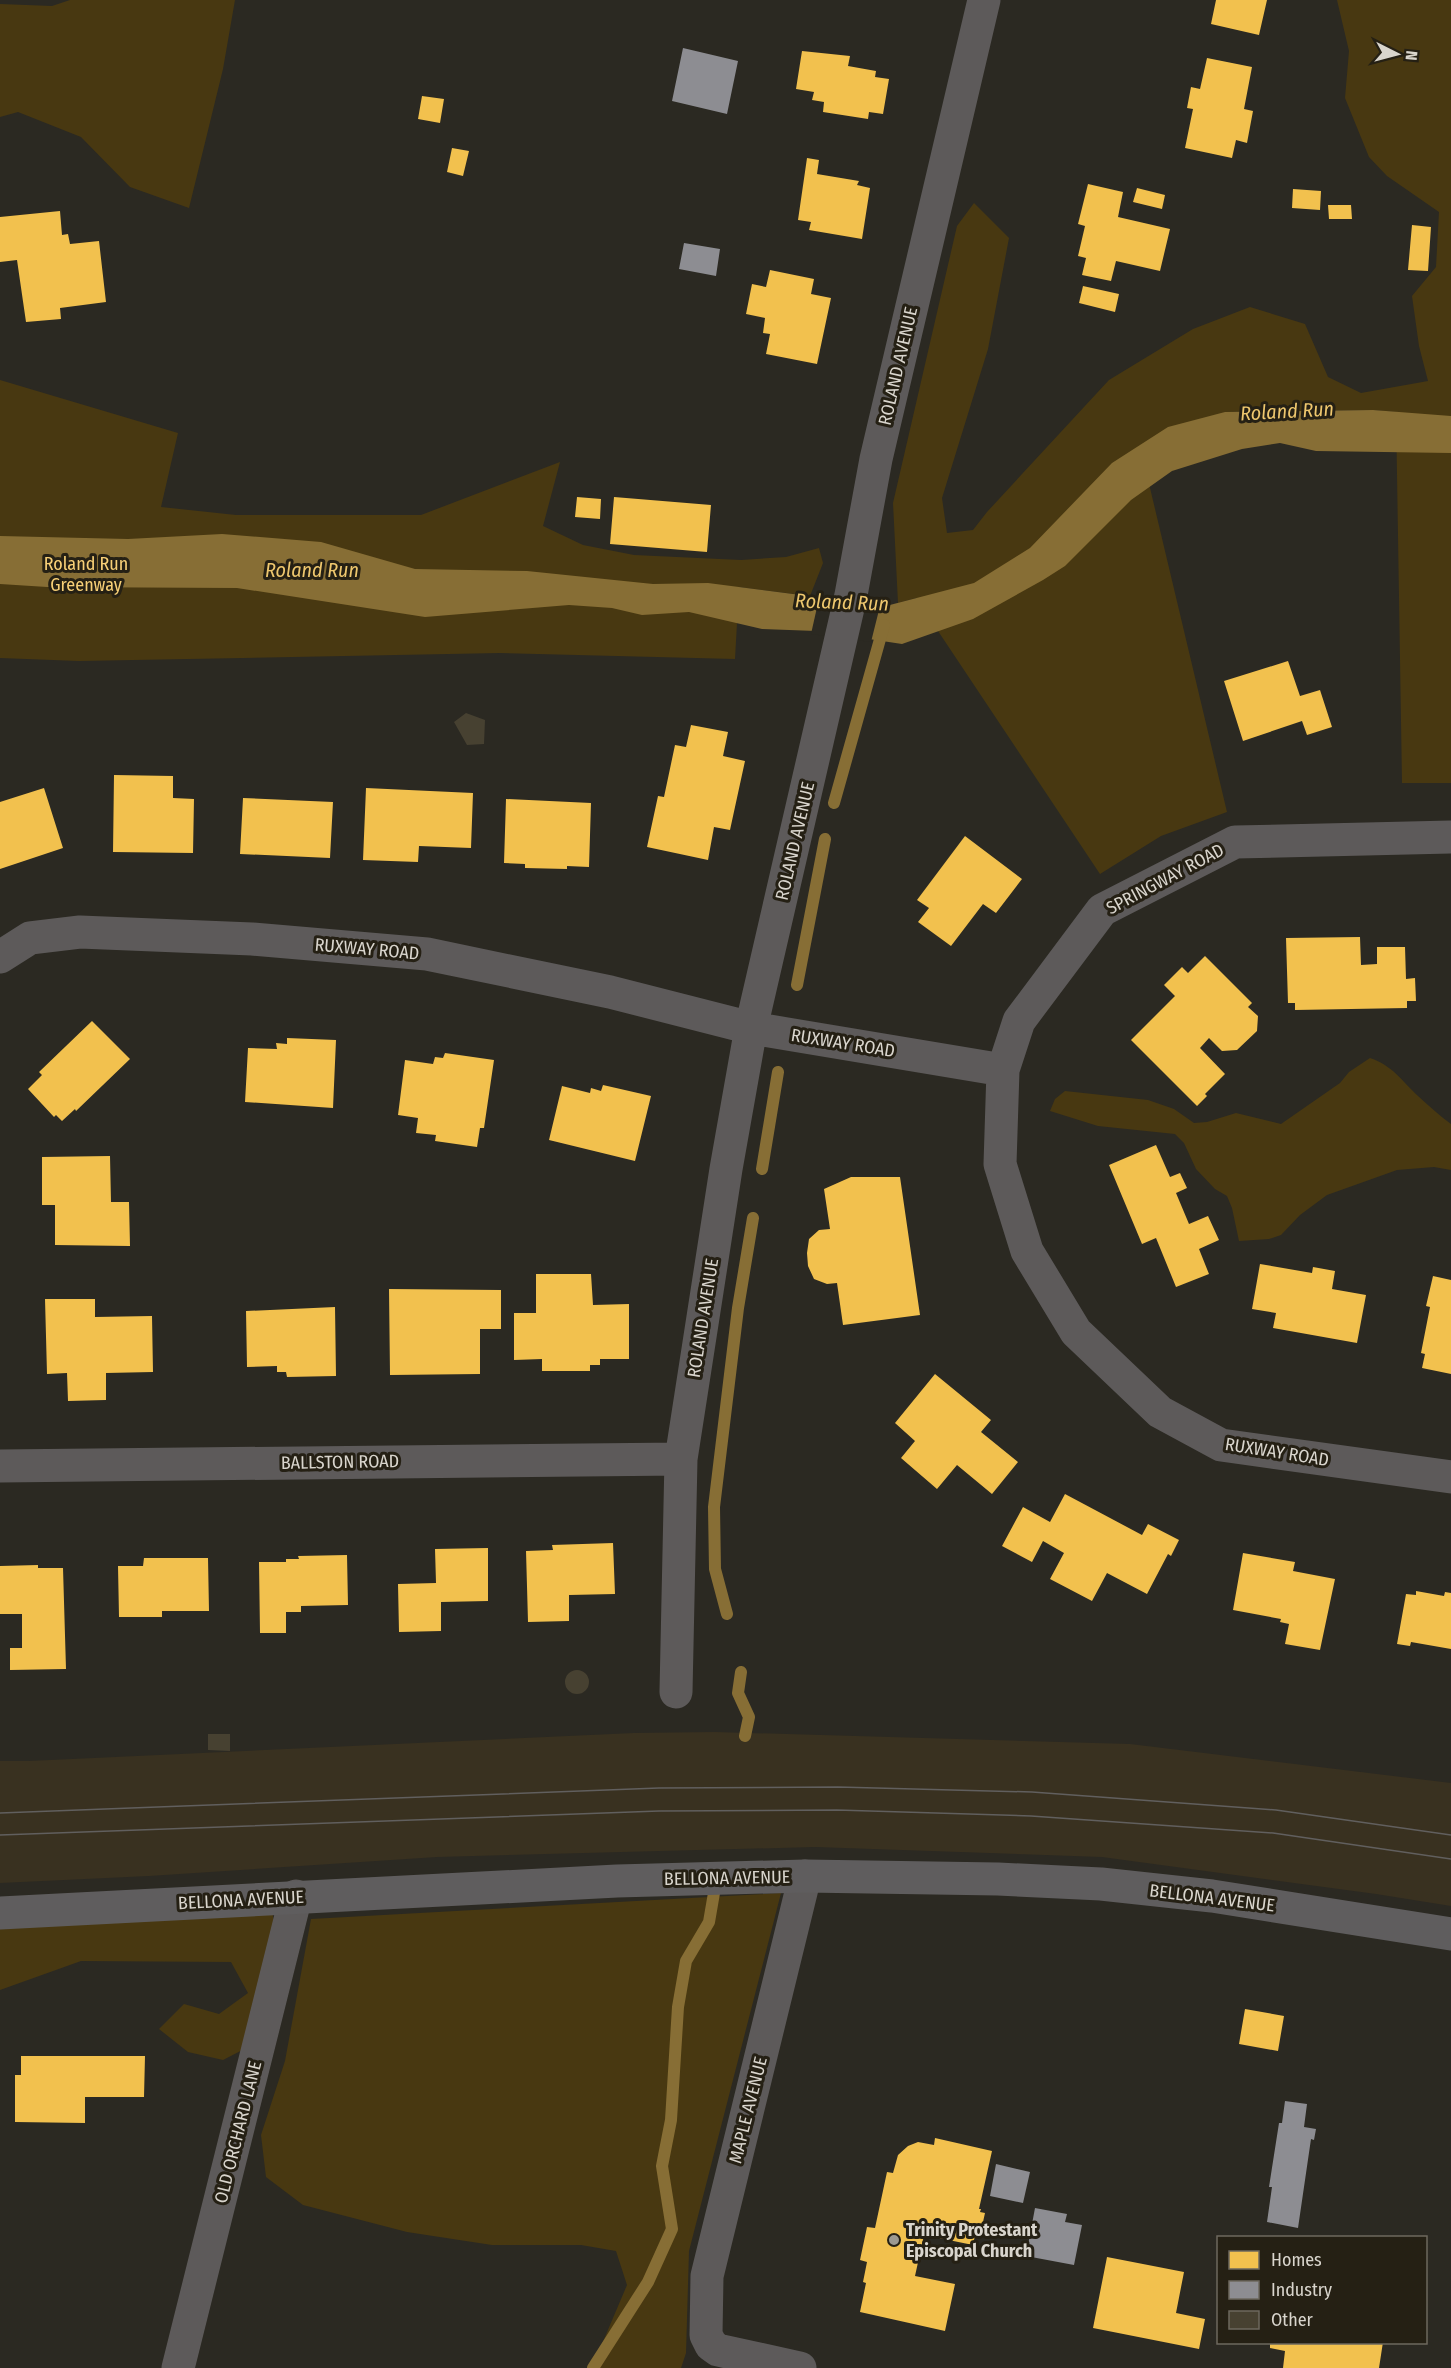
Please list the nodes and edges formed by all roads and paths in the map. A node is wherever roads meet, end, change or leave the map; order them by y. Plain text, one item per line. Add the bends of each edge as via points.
1 (984, 0) edge
2 (1451, 837) edge
3 (0, 957) edge
4 (752, 1028) junction
5 (1004, 1070) junction
6 (681, 1460) junction
7 (0, 1467) edge
8 (1451, 1477) edge
9 (676, 1692) dead end
10 (805, 1876) junction
11 (296, 1896) junction
12 (0, 1913) edge
13 (1451, 1934) edge
14 (178, 2368) edge
15 (800, 2368) edge

1 - 4 street, ROLAND AVENUE via 876,459 851,595
2 - 5 street, SPRINGWAY ROAD via 1235,842 1102,910 1019,1021
3 - 4 street, RUXWAY ROAD via 30,938 80,932 252,939 427,954 610,992
4 - 5 street, RUXWAY ROAD
4 - 6 street, ROLAND AVENUE
5 - 8 street, RUXWAY ROAD via 1000,1164 1027,1251 1076,1332 1160,1412 1221,1445
6 - 7 street, BALLSTON ROAD
6 - 9 street, ROLAND AVENUE
10 - 11 street, BELLONA AVENUE
10 - 13 street, BELLONA AVENUE via 1101,1884 1212,1896
10 - 15 street, MAPLE AVENUE via 708,2276 706,2335 718,2350
11 - 12 street, BELLONA AVENUE
11 - 14 street, OLD ORCHARD LANE

